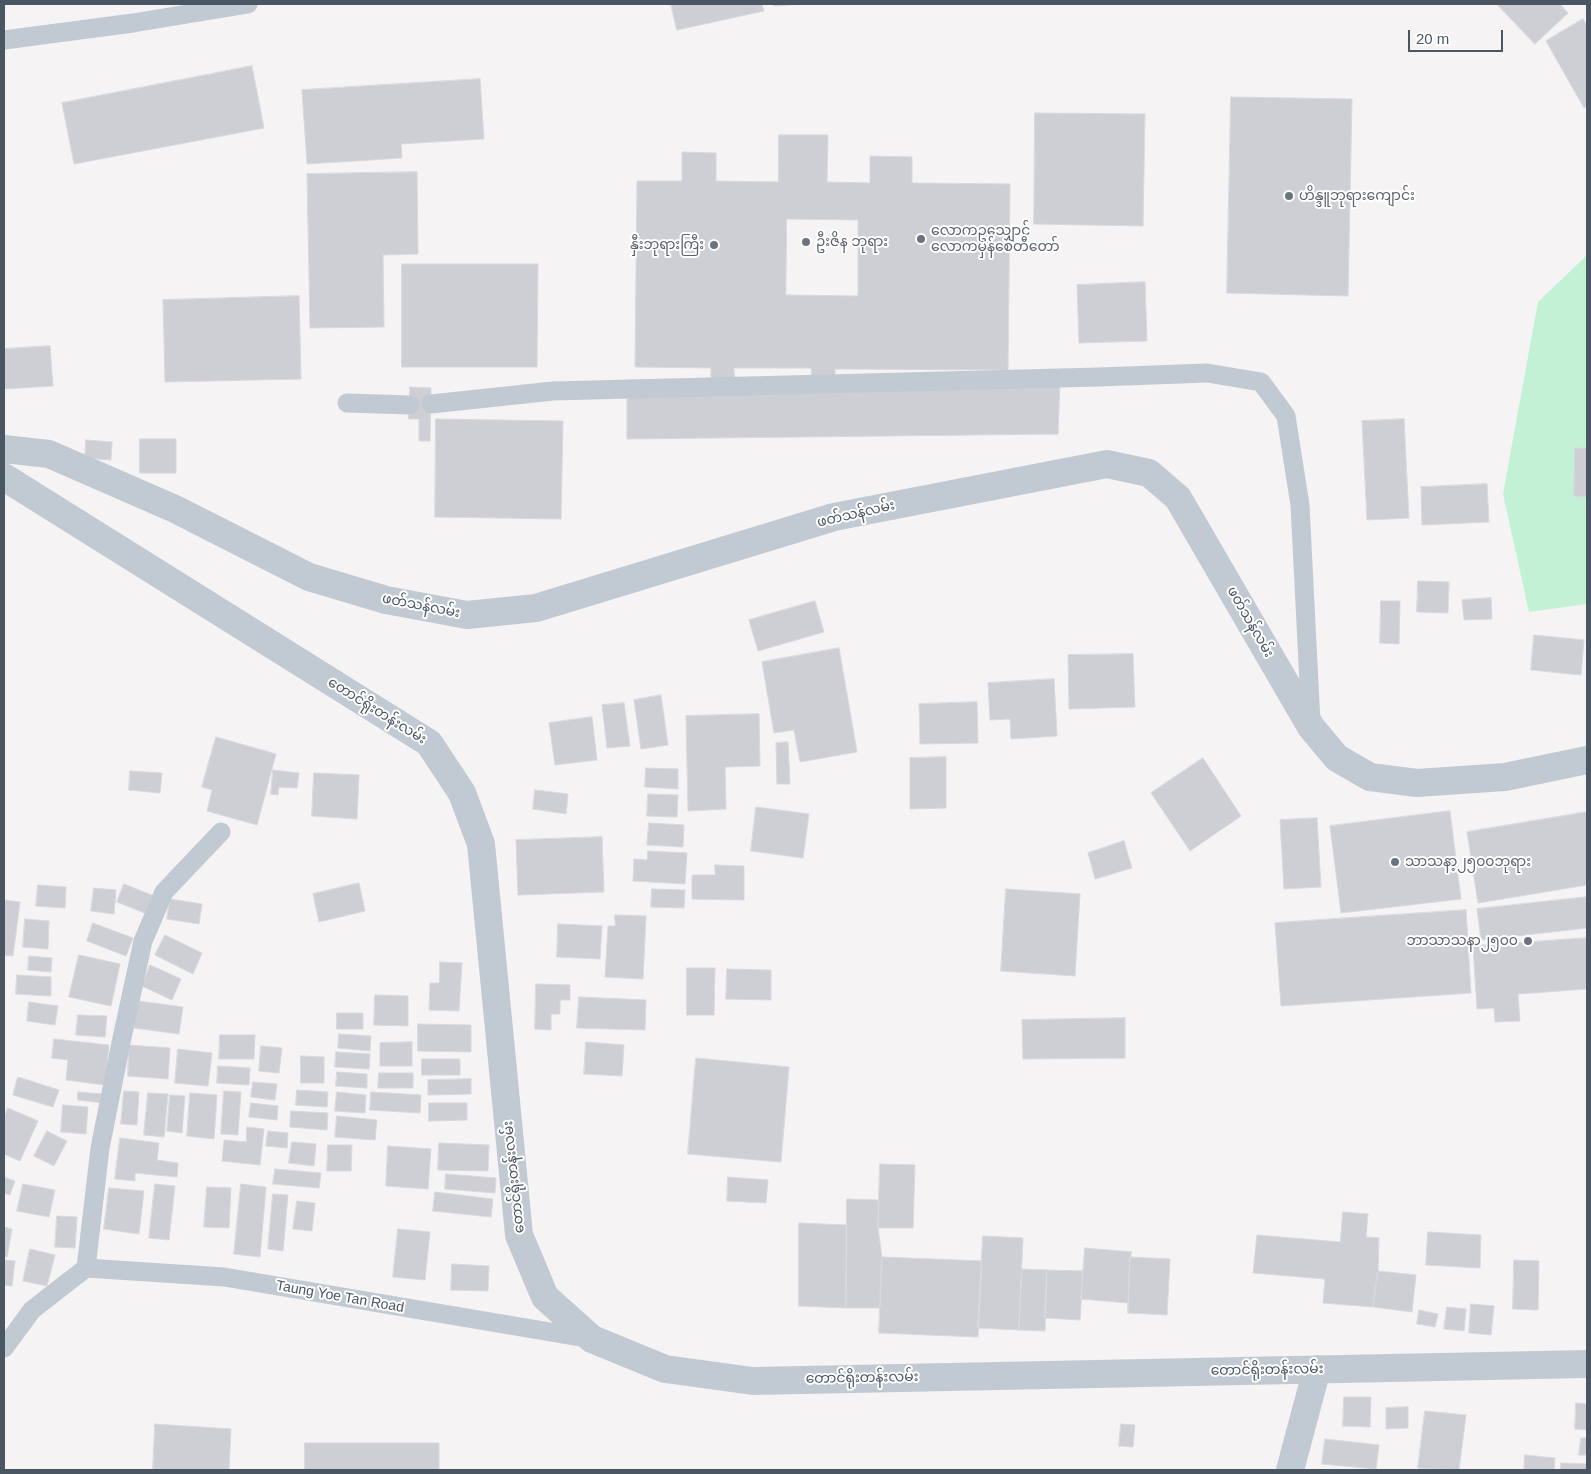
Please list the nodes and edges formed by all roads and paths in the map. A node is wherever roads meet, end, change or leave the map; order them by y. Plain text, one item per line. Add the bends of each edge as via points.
1 (248, 4) edge
2 (4, 40) edge
3 (348, 403) dead end
4 (431, 404) dead end
5 (410, 405) dead end
6 (4, 449) edge
7 (4, 477) edge
8 (1311, 726) junction
9 (1587, 760) edge
10 (222, 832) dead end
11 (86, 1268) junction
12 (592, 1339) junction
13 (4, 1348) edge
14 (1587, 1364) edge
15 (1317, 1369) junction
16 (1290, 1470) edge

1 - 2 lane
3 - 5 lane
4 - 8 lane via 553,391 1207,373 1261,382 1286,416 1300,505
6 - 8 street, ဖတ်သန်လမ်း via 49,454 176,509 309,577 386,600 467,615 536,608 834,517 1107,464 1149,473 1178,498
7 - 12 street, တောင်ရိုးတန်းလမ်း via 429,743 462,793 481,844 519,1236 545,1297
8 - 9 street, ဖတ်သန်လမ်း via 1337,758 1370,777 1417,783 1505,777
10 - 11 lane via 164,892 143,941 100,1148
11 - 12 lane, Taung Yoe Tan Road via 224,1278
11 - 13 lane via 32,1310
12 - 15 street, တောင်ရိုးတန်းလမ်း via 665,1369 753,1381
14 - 15 street, တောင်ရိုးတန်းလမ်း
15 - 16 street

